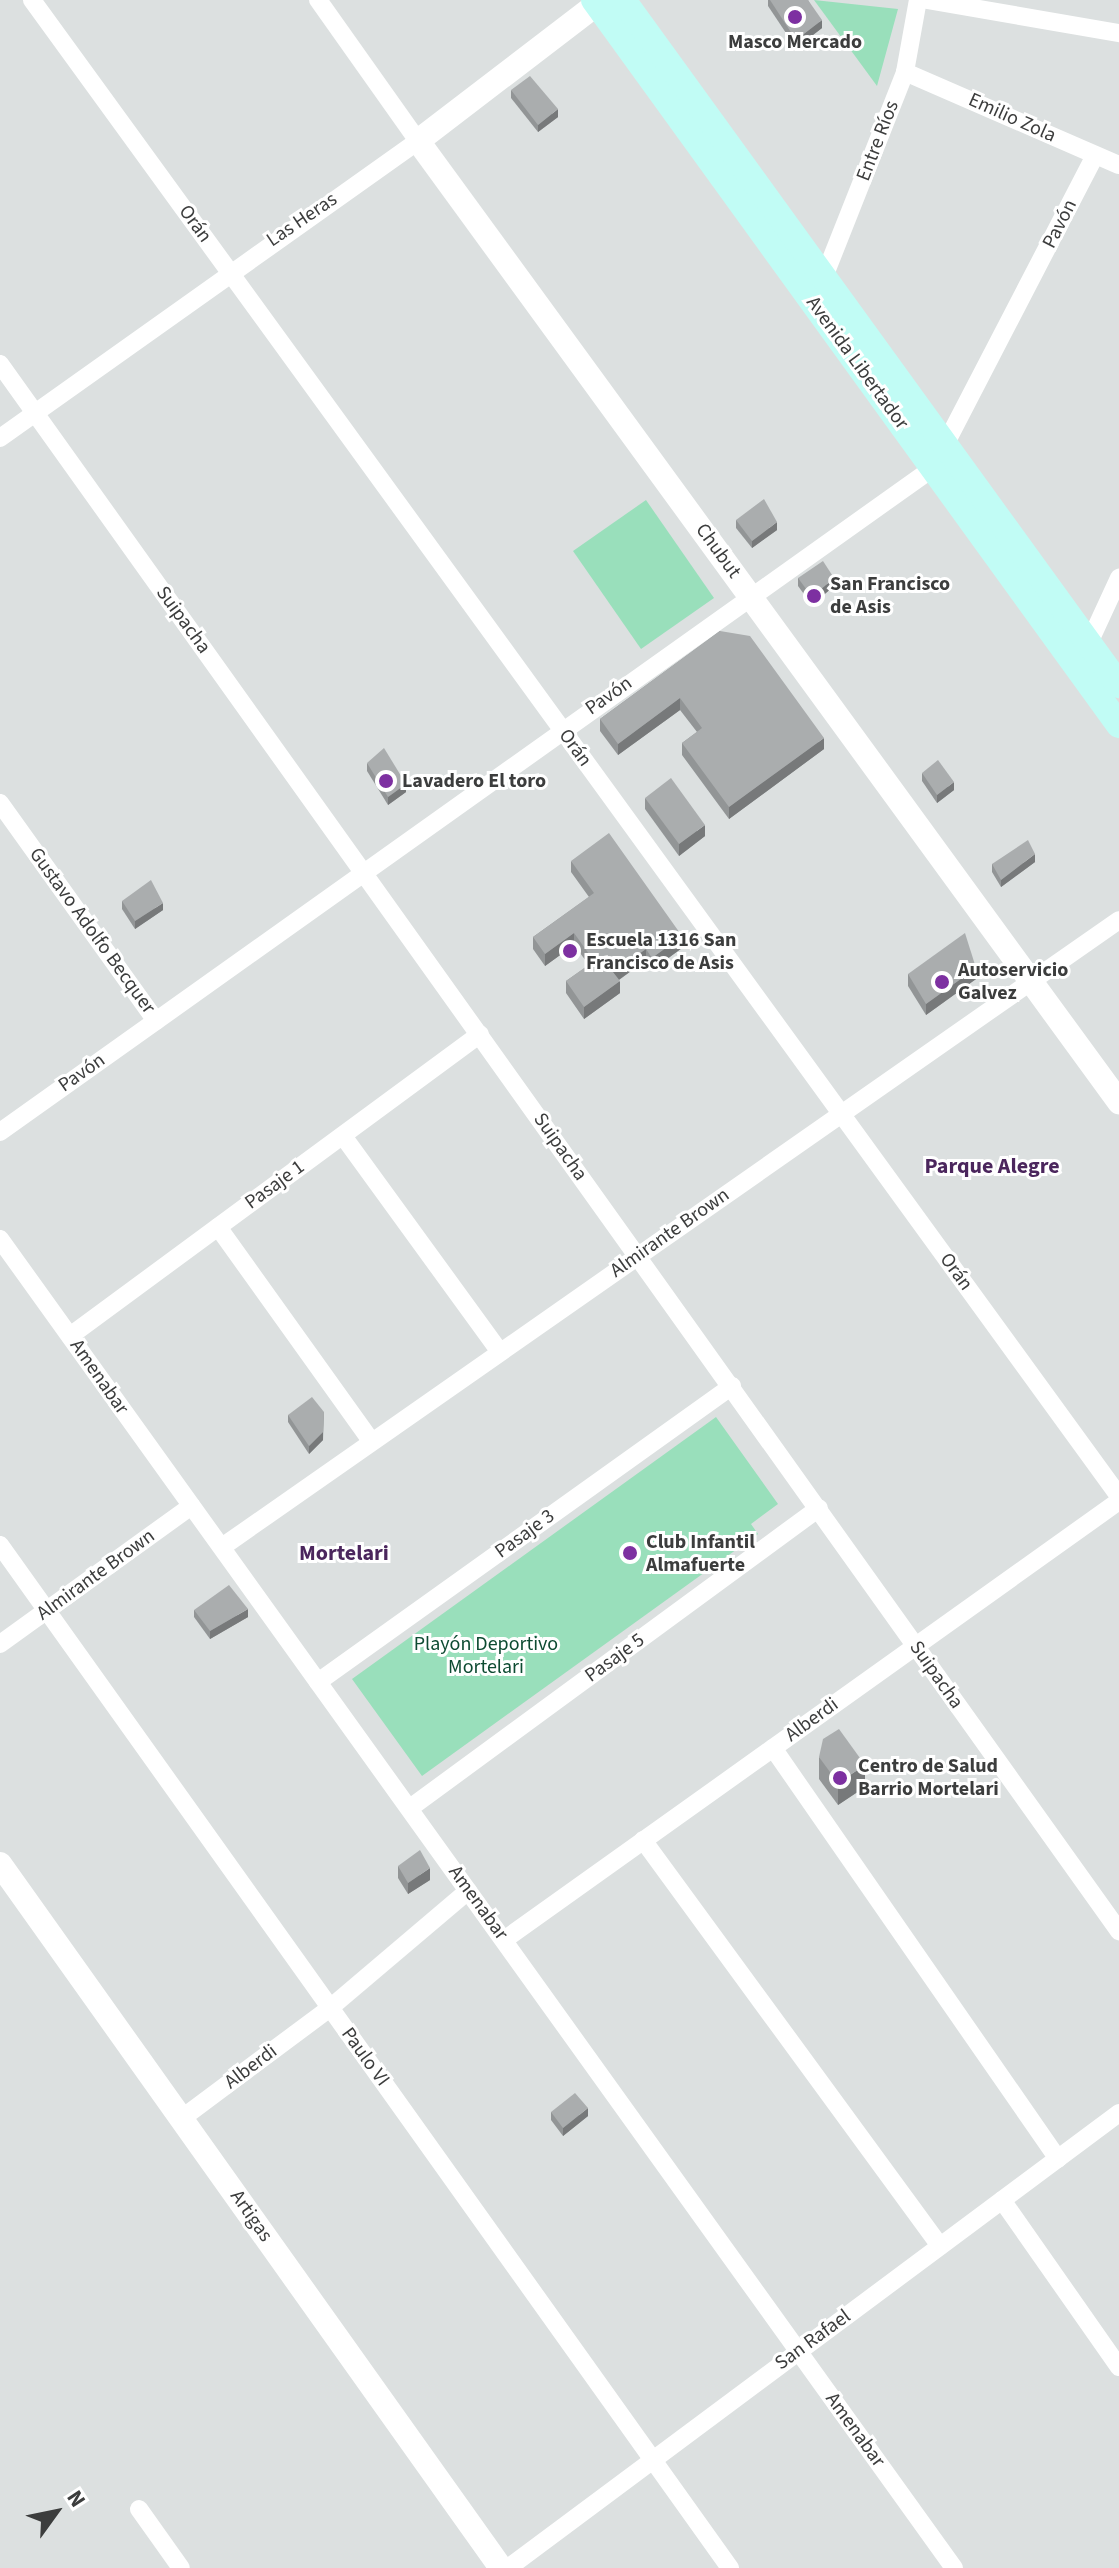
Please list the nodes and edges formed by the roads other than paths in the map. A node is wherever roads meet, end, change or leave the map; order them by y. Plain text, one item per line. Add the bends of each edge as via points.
1 (32, 0) edge
2 (318, 0) edge
3 (918, 0) edge
4 (927, 0) edge
5 (604, 1) edge
6 (1119, 33) edge
7 (905, 72) junction
8 (418, 141) junction
9 (1095, 155) junction
10 (1119, 165) edge
11 (228, 270) junction
12 (824, 277) junction
13 (0, 364) edge
14 (35, 412) junction
15 (0, 438) edge
16 (940, 458) junction
17 (1119, 578) edge
18 (751, 597) junction
19 (1089, 643) junction
20 (1119, 685) edge
21 (1119, 725) edge
22 (562, 730) junction
23 (0, 803) edge
24 (364, 873) junction
25 (1119, 920) edge
26 (1031, 981) junction
27 (156, 1021) junction
28 (480, 1034) junction
29 (1119, 1102) edge
30 (841, 1114) junction
31 (0, 1132) edge
32 (343, 1136) junction
33 (218, 1227) junction
34 (0, 1239) edge
35 (638, 1256) junction
36 (70, 1336) junction
37 (500, 1352) junction
38 (732, 1386) junction
39 (372, 1442) junction
40 (1119, 1498) edge
41 (191, 1506) junction
42 (819, 1508) junction
43 (0, 1545) edge
44 (222, 1547) junction
45 (47, 1610) junction
46 (0, 1644) edge
47 (915, 1646) junction
48 (318, 1682) junction
49 (773, 1748) junction
50 (410, 1808) junction
51 (643, 1840) junction
52 (0, 1864) edge
53 (468, 1891) junction
54 (1119, 1931) edge
55 (504, 1940) junction
56 (330, 2008) junction
57 (1119, 2113) edge
58 (181, 2119) junction
59 (1058, 2159) junction
60 (1002, 2200) junction
61 (940, 2246) junction
62 (797, 2351) junction
63 (1119, 2367) edge
64 (652, 2457) junction
65 (139, 2509) dead end
66 (181, 2568) edge
67 (501, 2568) edge
68 (508, 2568) edge
69 (730, 2568) edge
70 (954, 2568) edge

1 - 11 street, Orán
2 - 8 street, Chubut
3 - 7 street, Entre Ríos
4 - 6 street
5 - 8 street, Las Heras
5 - 12 main road, Avenida Libertador
5 - 16 main road, Avenida Libertador
7 - 9 street, Emilio Zola
7 - 12 street, Entre Ríos
8 - 11 street, Las Heras
8 - 18 street, Chubut
9 - 10 street, Emilio Zola
9 - 16 street, Pavón
11 - 14 street, Las Heras
11 - 22 street, Orán
12 - 16 main road, Avenida Libertador
13 - 14 street, Suipacha
14 - 15 street, Las Heras
14 - 24 street, Suipacha
16 - 18 street, Pavón
16 - 19 main road, Avenida Libertador
16 - 21 main road, Avenida Libertador
17 - 19 street
18 - 22 street, Pavón
18 - 26 street, Chubut
19 - 20 main road, Avenida Libertador
22 - 24 street, Pavón
22 - 30 street, Orán
23 - 27 street, Gustavo Adolfo Becquer
24 - 27 street, Pavón
24 - 28 street, Suipacha
25 - 26 street, Almirante Brown
26 - 29 street, Chubut
26 - 30 street, Almirante Brown
27 - 31 street, Pavón
28 - 32 street, Pasaje 1
28 - 35 street, Suipacha
30 - 35 street, Almirante Brown
30 - 40 street, Orán
32 - 33 street, Pasaje 1
32 - 37 street
33 - 36 street, Pasaje 1
33 - 39 street
34 - 36 street, Amenabar
35 - 37 street, Almirante Brown
35 - 38 street, Suipacha
36 - 41 street, Amenabar
37 - 39 street, Almirante Brown
38 - 42 street, Suipacha
38 - 48 street, Pasaje 3
39 - 44 street, Almirante Brown
40 - 47 street, Alberdi
41 - 44 street, Amenabar
41 - 45 street, Almirante Brown
42 - 47 street, Suipacha
42 - 50 street, Pasaje 5
43 - 45 street, Paulo VI
44 - 48 street, Amenabar
45 - 46 street, Almirante Brown
45 - 56 street, Paulo VI
47 - 49 street, Alberdi
47 - 54 street, Suipacha
48 - 50 street, Amenabar
49 - 51 street, Alberdi
49 - 59 street
50 - 53 street, Amenabar
51 - 55 street, Alberdi
51 - 61 street
52 - 58 street, Artigas
53 - 55 street, Amenabar
53 - 56 street, Alberdi
55 - 62 street, Amenabar
56 - 58 street, Alberdi
56 - 64 street, Paulo VI
57 - 59 street, San Rafael
58 - 67 street, Artigas
59 - 60 street, San Rafael
60 - 61 street, San Rafael
60 - 63 street
61 - 62 street, San Rafael
62 - 64 street, San Rafael
62 - 70 street, Amenabar
64 - 68 street, San Rafael
64 - 69 street, Paulo VI
65 - 66 street

